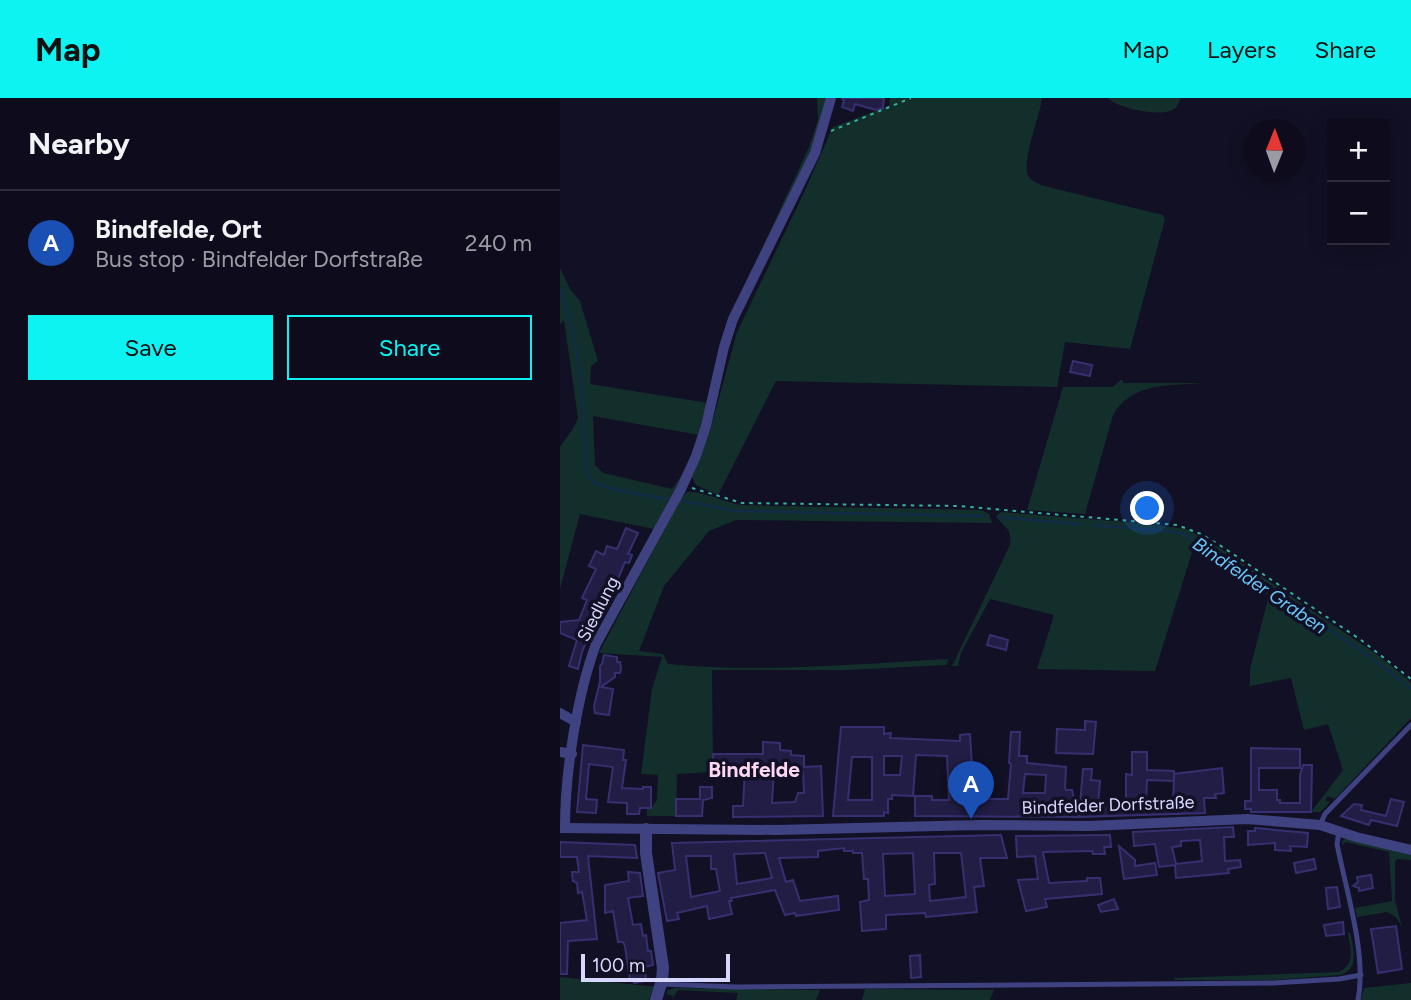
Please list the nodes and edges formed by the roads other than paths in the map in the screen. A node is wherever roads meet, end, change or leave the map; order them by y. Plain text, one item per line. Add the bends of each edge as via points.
1 (831, 98) edge
2 (560, 713) edge
3 (576, 722) junction
4 (1411, 725) edge
5 (560, 752) edge
6 (572, 754) junction
7 (1320, 825) junction
8 (562, 828) edge
9 (646, 829) junction
10 (1339, 832) junction
11 (1411, 850) edge
12 (1361, 975) junction
13 (662, 982) junction
14 (656, 1000) edge
15 (1358, 1000) edge

1 - 3 street, Siedlung via 797,191 733,319 706,426 683,487 596,645
2 - 3 street
3 - 6 street, Siedlung
4 - 7 lane via 1325,814
5 - 6 street
6 - 8 street, Siedlung
7 - 9 street, Bindfelder Dorfstraße via 1227,819 1089,826
7 - 10 street, Bindfelder Dorfstraße
8 - 9 street, Bindfelder Dorfstraße
9 - 13 street
10 - 11 street, Bindfelder Dorfstraße
10 - 12 lane via 1337,845
12 - 13 lane via 1273,983 736,987
12 - 15 lane
13 - 14 street

